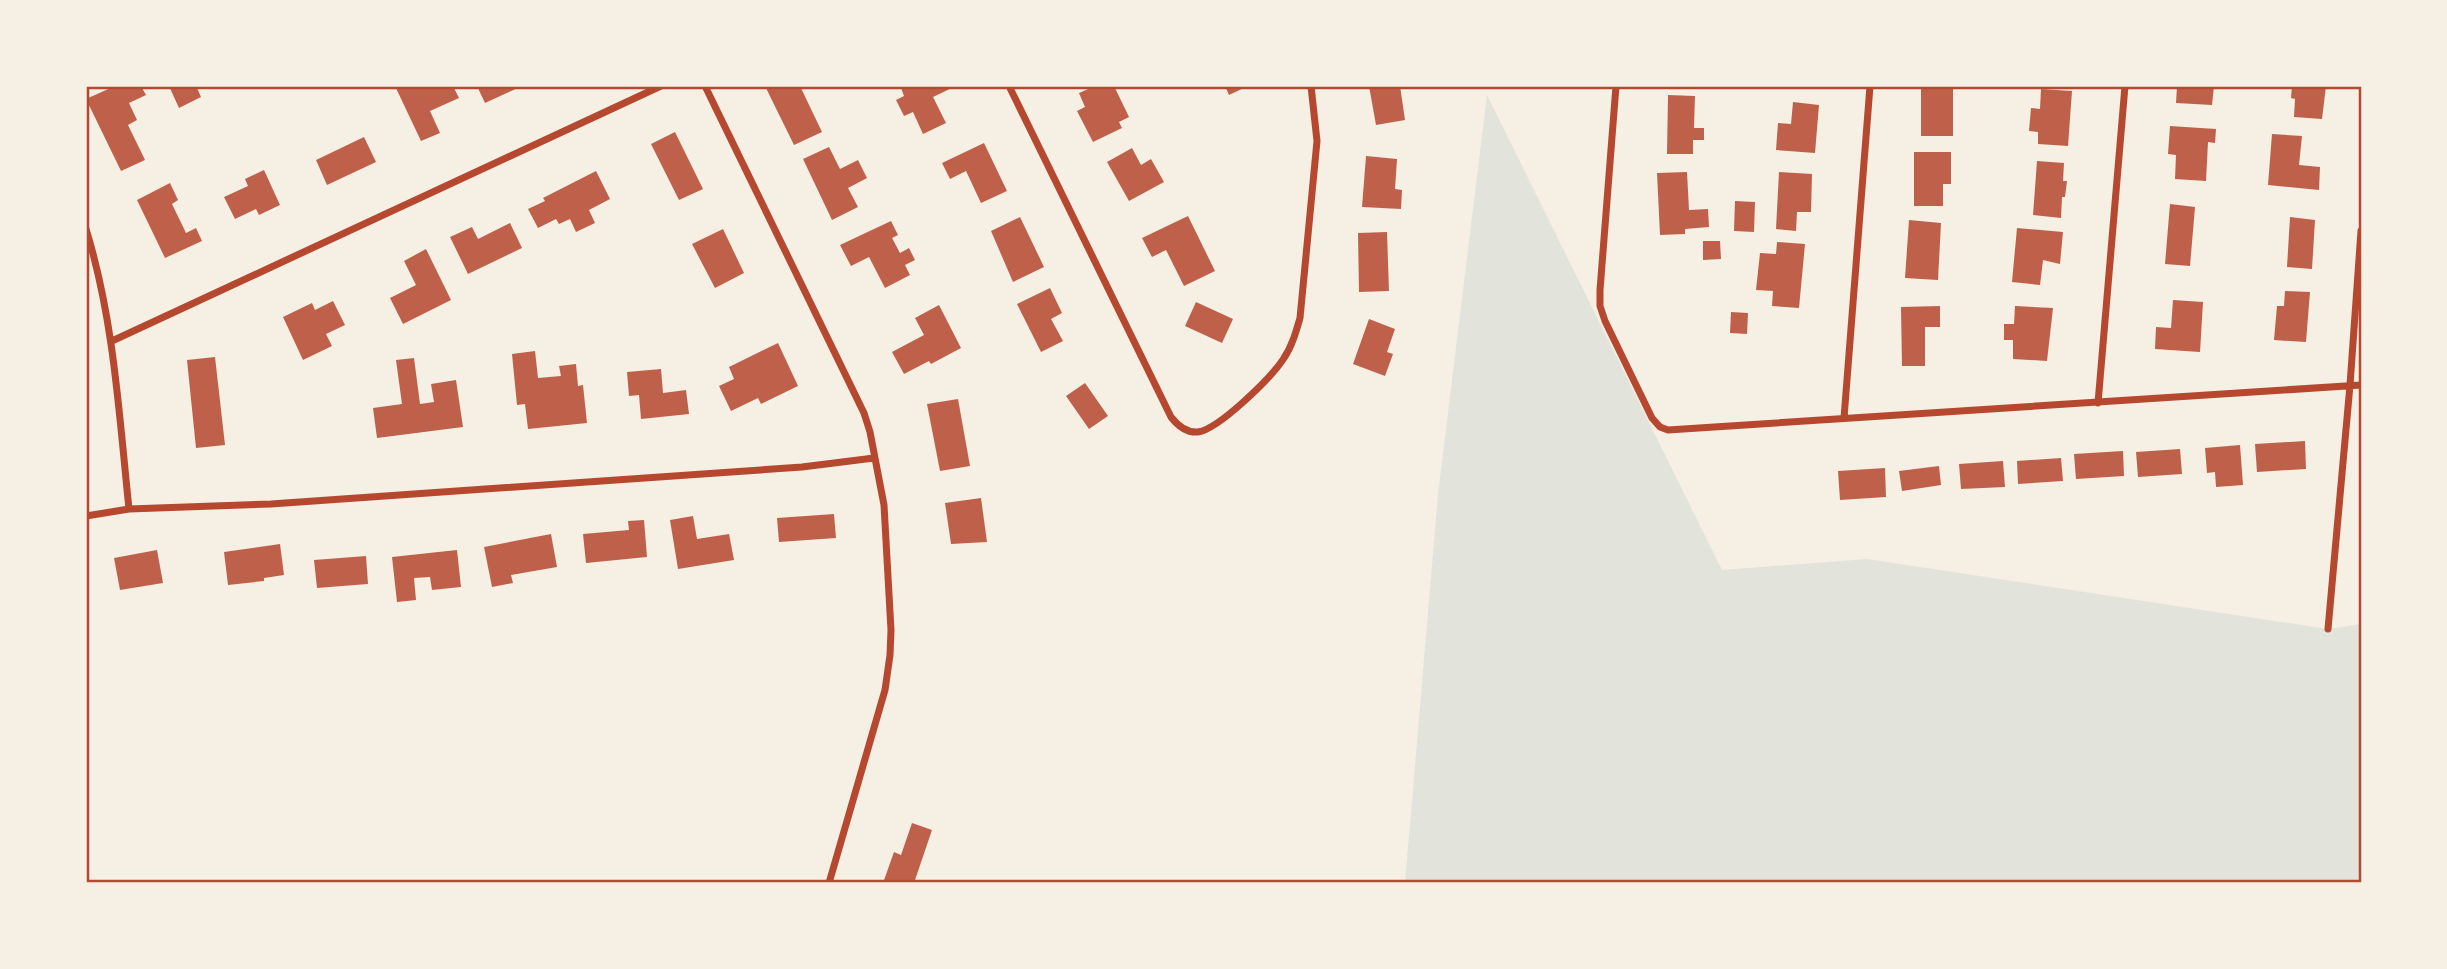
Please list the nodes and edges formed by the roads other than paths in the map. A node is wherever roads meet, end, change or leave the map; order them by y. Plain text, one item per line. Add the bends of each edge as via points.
1 (661, 86) edge
2 (705, 86) edge
3 (1009, 86) edge
4 (1311, 86) edge
5 (1616, 86) edge
6 (1870, 86) edge
7 (2126, 86) edge
8 (86, 229) edge
9 (2361, 231) edge
10 (112, 341) junction
11 (2350, 385) junction
12 (2361, 385) edge
13 (2098, 403) junction
14 (1844, 418) junction
15 (874, 458) junction
16 (129, 509) junction
17 (86, 516) edge
18 (2328, 629) dead end
19 (829, 883) edge

1 - 10 street
2 - 15 street via 864,413
3 - 4 street via 1171,417 1178,426 1197,432 1208,429 1249,397 1277,368 1294,338 1300,318 1317,141
5 - 14 street via 1600,306 1652,418 1668,430
6 - 14 street
7 - 13 street
8 - 10 street
9 - 11 street
10 - 16 street
11 - 12 street
11 - 13 street
11 - 18 street
13 - 14 street
15 - 16 street via 271,504
15 - 19 street via 884,505 890,654 885,690
16 - 17 street

